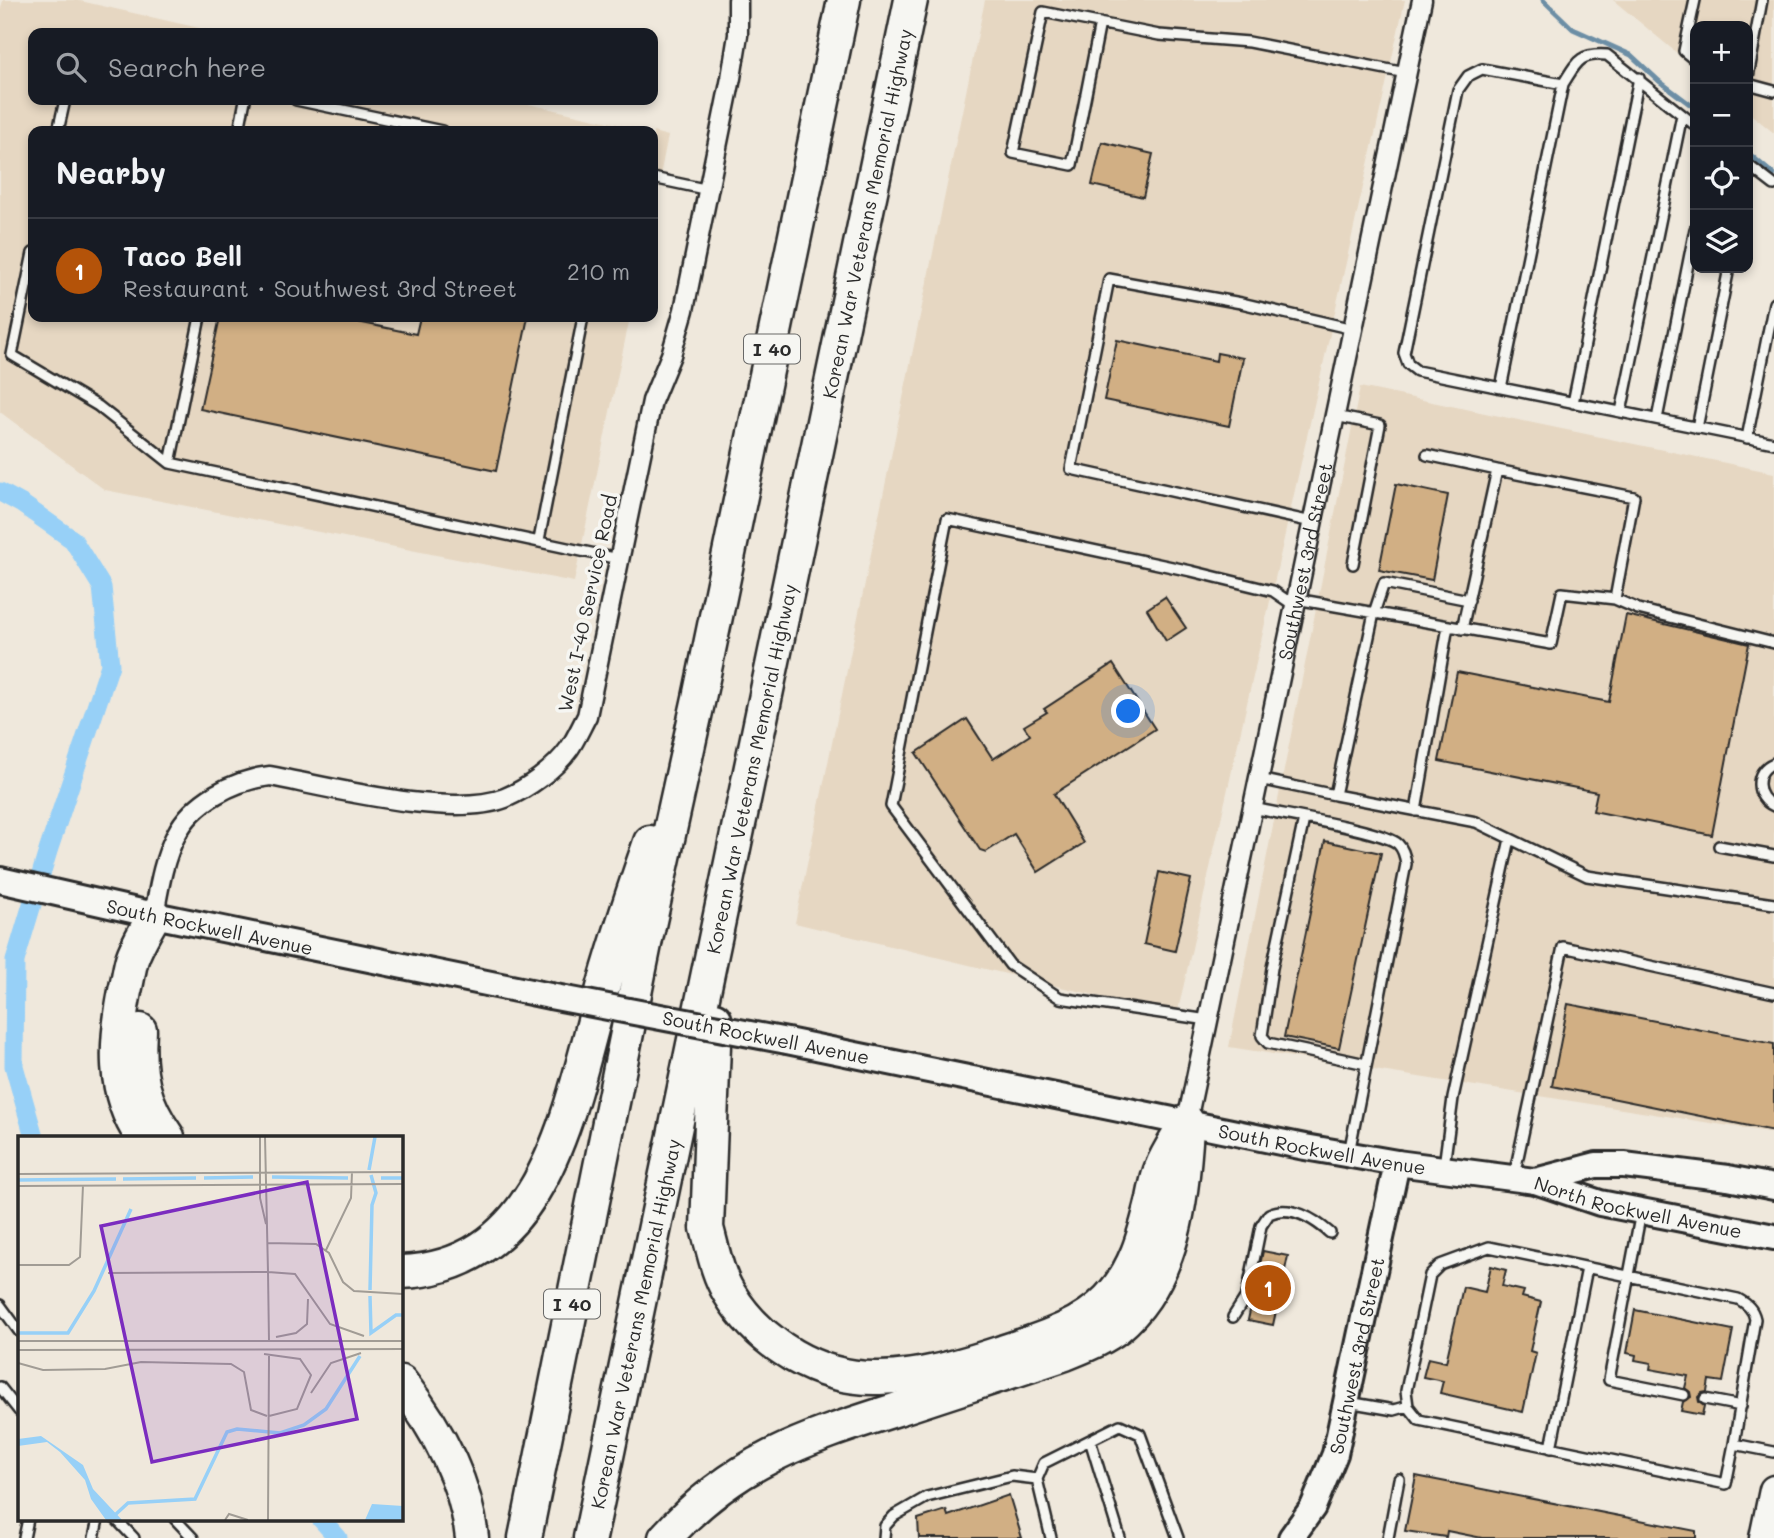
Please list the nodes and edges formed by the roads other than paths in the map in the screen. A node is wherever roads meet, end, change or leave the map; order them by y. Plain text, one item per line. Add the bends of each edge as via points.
1 (738, 0) edge
2 (844, 0) edge
3 (911, 0) edge
4 (1422, 0) edge
5 (1695, 0) edge
6 (1762, 0) edge
7 (1690, 21) edge
8 (1100, 23) junction
9 (1690, 23) edge
10 (1753, 50) edge
11 (1690, 56) edge
12 (1406, 73) junction
13 (1639, 78) junction
14 (1563, 84) junction
15 (1753, 85) edge
16 (1774, 91) edge
17 (64, 105) edge
18 (244, 105) edge
19 (320, 105) edge
20 (1682, 115) junction
21 (1690, 121) edge
22 (59, 126) edge
23 (240, 126) edge
24 (418, 126) edge
25 (1753, 172) edge
26 (658, 178) edge
27 (1774, 185) edge
28 (709, 190) junction
29 (1690, 254) edge
30 (1729, 273) edge
31 (28, 277) edge
32 (1774, 303) edge
33 (199, 322) edge
34 (582, 322) edge
35 (1353, 329) junction
36 (1501, 388) junction
37 (1573, 403) junction
38 (1621, 412) junction
39 (1335, 416) junction
40 (1657, 419) junction
41 (1698, 428) junction
42 (1747, 438) junction
43 (1774, 443) edge
44 (1427, 455) dead end
45 (170, 463) junction
46 (1497, 471) junction
47 (1312, 522) junction
48 (539, 540) junction
49 (619, 559) junction
50 (1353, 564) dead end
51 (1615, 599) junction
52 (1469, 600) junction
53 (1296, 602) junction
54 (1374, 613) junction
55 (1448, 626) junction
56 (1462, 629) junction
57 (1774, 643) edge
58 (699, 698) junction
59 (1774, 762) edge
60 (1259, 779) junction
61 (1335, 795) junction
62 (1774, 806) edge
63 (1253, 808) junction
64 (1416, 811) junction
65 (1304, 819) junction
66 (1510, 839) junction
67 (1719, 846) dead end
68 (1774, 856) edge
69 (11, 882) edge
70 (1774, 904) edge
71 (154, 915) junction
72 (719, 923) junction
73 (1774, 993) edge
74 (1208, 1020) junction
75 (1366, 1064) junction
76 (1187, 1121) junction
77 (141, 1136) edge
78 (167, 1136) edge
79 (1348, 1155) junction
80 (1397, 1163) junction
81 (1443, 1168) junction
82 (1524, 1179) junction
83 (1774, 1187) edge
84 (1641, 1211) junction
85 (1330, 1233) dead end
86 (1774, 1237) edge
87 (1587, 1268) junction
88 (402, 1272) edge
89 (1629, 1276) junction
90 (0, 1305) edge
91 (1233, 1317) dead end
92 (18, 1330) edge
93 (402, 1383) edge
94 (0, 1387) edge
95 (1684, 1395) dead end
96 (1706, 1399) dead end
97 (1347, 1402) junction
98 (1408, 1406) junction
99 (1741, 1406) junction
100 (18, 1410) edge
101 (1090, 1440) junction
102 (1734, 1444) junction
103 (1551, 1448) junction
104 (1774, 1452) edge
105 (1037, 1479) junction
106 (1399, 1479) dead end
107 (1774, 1490) edge
108 (28, 1520) edge
109 (98, 1520) edge
110 (117, 1520) edge
111 (176, 1520) edge
112 (24, 1538) edge
113 (94, 1538) edge
114 (134, 1538) edge
115 (193, 1538) edge
116 (472, 1538) edge
117 (525, 1538) edge
118 (590, 1538) edge
119 (666, 1538) edge
120 (884, 1538) edge
121 (1051, 1538) edge
122 (1120, 1538) edge
123 (1178, 1538) edge
124 (1291, 1538) edge
125 (1388, 1538) edge
126 (1763, 1538) edge

1 - 28 street, West I-40 Service Road via 738,35
2 - 58 highway, I 40
3 - 72 highway, Korean War Veterans Memorial Highway
4 - 12 street, Southwest 3rd Street
5 - 7 lane
6 - 10 lane
8 - 8 lane via 1043,12 1013,153 1072,165
8 - 12 lane via 1249,42
9 - 11 lane via 1684,51
12 - 35 street, Southwest 3rd Street
13 - 14 lane via 1607,55 1590,54 1577,63
13 - 20 lane
13 - 37 lane
14 - 36 lane
14 - 36 lane via 1482,69 1468,76 1458,90 1404,353 1408,365 1417,371
15 - 16 lane
17 - 22 lane
18 - 23 lane
19 - 24 lane
20 - 21 lane
20 - 38 lane
25 - 27 lane
26 - 28 lane
28 - 49 street, West I-40 Service Road via 684,310 652,401
29 - 40 lane
30 - 41 lane
31 - 45 lane via 12,355 98,406
32 - 42 lane
33 - 45 lane
34 - 48 lane
35 - 39 street, Southwest 3rd Street
35 - 47 lane via 1109,279 1071,469
36 - 37 lane
37 - 38 lane
38 - 40 lane
39 - 47 street, Southwest 3rd Street
39 - 50 lane via 1380,425
40 - 41 lane
41 - 42 lane
42 - 43 lane
44 - 46 lane
45 - 48 lane
46 - 51 lane via 1634,497
46 - 52 lane
47 - 53 street, Southwest 3rd Street
48 - 49 lane
49 - 71 street, West I-40 Service Road via 587,716 568,751 538,779 504,798 432,804 270,776 251,778 221,791 195,810 177,833
51 - 56 lane via 1562,593 1551,644
51 - 57 lane
52 - 54 lane via 1384,583
52 - 56 lane
53 - 54 lane
53 - 60 street, Southwest 3rd Street
53 - 74 lane via 1273,591 1191,571 947,519 891,807 1010,965 1060,998
54 - 55 lane
54 - 61 lane
55 - 56 lane
55 - 64 lane
58 - 88 highway via 616,941 555,1150 537,1189 516,1217 485,1244 444,1264
58 - 117 highway, I 40
59 - 62 lane via 1759,780 1764,800
60 - 61 lane
60 - 63 street, Southwest 3rd Street
61 - 64 lane
63 - 65 lane
63 - 74 street, Southwest 3rd Street
64 - 66 lane via 1476,822
65 - 75 lane via 1378,834 1398,844 1404,854 1406,864
65 - 75 lane via 1262,1036 1269,1043
66 - 70 lane via 1587,876
66 - 81 lane via 1453,1098
67 - 68 lane
69 - 71 main road, South Rockwell Avenue
71 - 76 main road, South Rockwell Avenue, bridge
71 - 77 highway via 132,958 117,1045 120,1090
71 - 78 highway via 153,961 138,1061 150,1107
72 - 76 highway via 707,1228 728,1291 751,1324 798,1359 876,1379 929,1373 1033,1341 1088,1315 1120,1285 1134,1261 1160,1168
72 - 118 highway, Korean War Veterans Memorial Highway
73 - 82 lane via 1563,947
74 - 76 street, Southwest 3rd Street
75 - 79 lane
76 - 79 main road, South Rockwell Avenue
76 - 119 highway via 1184,1178 1164,1261 1143,1298 1117,1328 1065,1354 775,1453 716,1488
79 - 80 main road, South Rockwell Avenue
80 - 81 main road, South Rockwell Avenue
80 - 97 main road, Southwest 3rd Street
81 - 82 main road, South Rockwell Avenue
82 - 83 main road, North Rockwell Avenue via 1596,1165 1624,1165
82 - 84 main road, North Rockwell Avenue
84 - 86 main road, North Rockwell Avenue
84 - 89 lane
85 - 91 lane via 1307,1216 1281,1210 1269,1214 1261,1226 1247,1295
87 - 89 lane
87 - 98 lane via 1489,1247 1436,1268 1427,1280 1406,1391
87 - 103 lane
89 - 95 lane via 1609,1380
89 - 99 lane via 1738,1300 1754,1312
90 - 92 lane
93 - 116 highway via 453,1468
94 - 100 lane
96 - 99 lane
97 - 98 lane via 1394,1410
97 - 124 main road, Southwest 3rd Street via 1326,1481
98 - 103 lane via 1427,1422
99 - 102 lane
101 - 105 lane via 1044,1463
101 - 122 lane
101 - 123 lane via 1120,1425 1140,1434
102 - 103 lane via 1726,1484
102 - 104 lane
105 - 120 lane via 1012,1476 926,1497 894,1516 885,1526
105 - 121 lane
106 - 125 lane
107 - 126 main road
108 - 112 lane
109 - 113 lane
110 - 114 lane
111 - 115 lane

